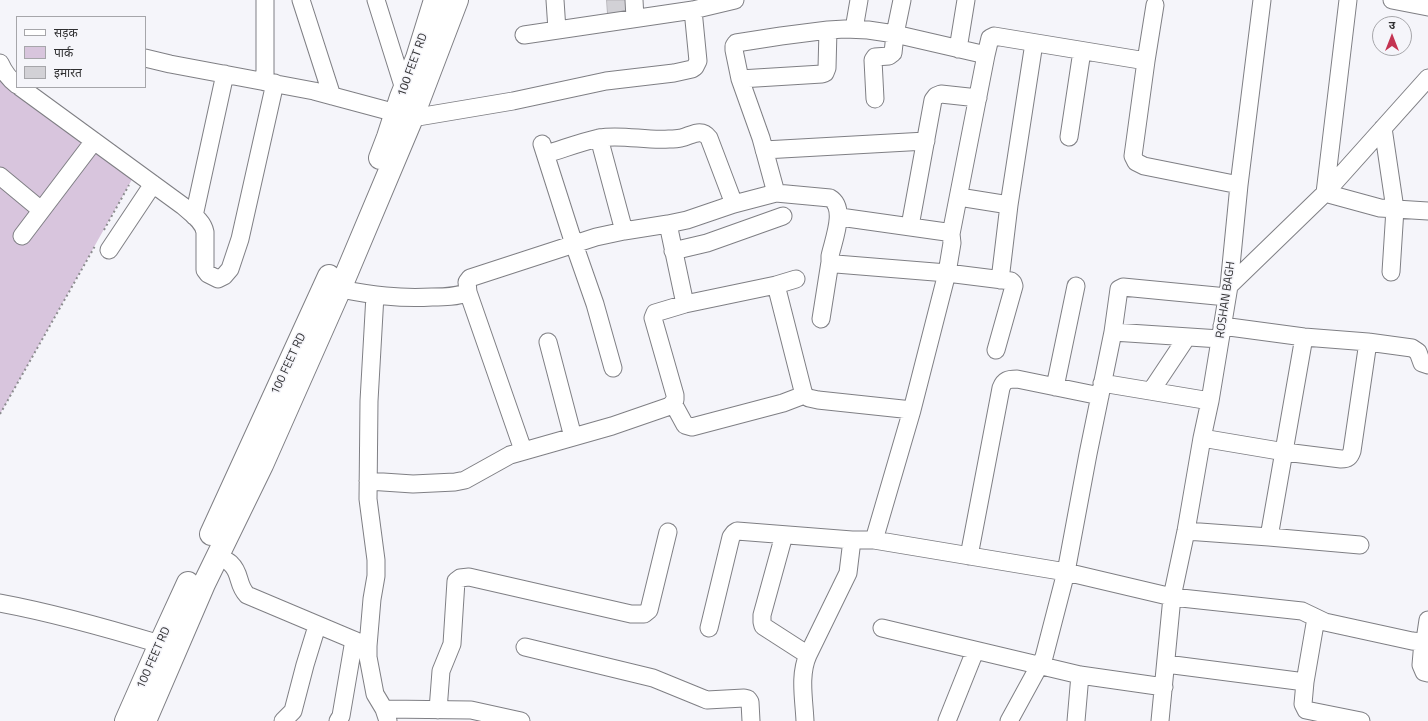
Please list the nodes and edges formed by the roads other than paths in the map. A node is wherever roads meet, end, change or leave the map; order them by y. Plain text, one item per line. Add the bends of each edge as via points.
1 (264, 0) edge
2 (301, 0) edge
3 (376, 0) edge
4 (435, 0) edge
5 (457, 0) edge
6 (555, 0) edge
7 (634, 0) edge
8 (735, 0) edge
9 (859, 0) edge
10 (902, 0) edge
11 (966, 0) edge
12 (1262, 0) edge
13 (1348, 0) edge
14 (1403, 1) edge
15 (1155, 5) dead end
16 (685, 7) edge
17 (1428, 7) edge
18 (635, 18) junction
19 (854, 29) junction
20 (557, 30) junction
21 (828, 30) junction
22 (895, 34) junction
23 (524, 35) dead end
24 (1034, 43) junction
25 (958, 49) junction
26 (1082, 51) junction
27 (986, 55) junction
28 (146, 58) edge
29 (1146, 61) junction
30 (0, 63) edge
31 (226, 74) junction
32 (1428, 78) edge
33 (740, 79) junction
34 (270, 83) junction
35 (16, 84) edge
36 (21, 88) edge
37 (404, 89) junction
38 (332, 96) junction
39 (978, 98) junction
40 (875, 99) dead end
41 (404, 116) junction
42 (1383, 128) junction
43 (1069, 136) dead end
44 (599, 138) junction
45 (94, 141) junction
46 (926, 142) junction
47 (764, 150) junction
48 (0, 176) edge
49 (153, 184) junction
50 (1239, 185) junction
51 (776, 193) junction
52 (1325, 193) junction
53 (959, 197) junction
54 (734, 204) junction
55 (1009, 205) junction
56 (1395, 209) junction
57 (41, 210) junction
58 (1428, 211) edge
59 (194, 216) junction
60 (783, 216) dead end
61 (840, 217) junction
62 (668, 224) junction
63 (910, 226) junction
64 (624, 231) junction
65 (951, 234) junction
66 (22, 236) dead end
67 (574, 244) junction
68 (103, 246) road end
69 (673, 251) junction
70 (830, 262) junction
71 (1391, 272) dead end
72 (947, 273) junction
73 (796, 279) dead end
74 (1000, 280) junction
75 (776, 285) junction
76 (1076, 286) dead end
77 (340, 289) junction
78 (468, 292) junction
79 (1228, 292) junction
80 (375, 295) junction
81 (685, 304) junction
82 (821, 319) dead end
83 (1113, 332) junction
84 (1221, 332) junction
85 (1187, 337) junction
86 (1304, 337) junction
87 (548, 342) dead end
88 (1368, 342) junction
89 (996, 350) dead end
90 (1428, 365) edge
91 (614, 368) dead end
92 (1055, 387) junction
93 (1101, 390) junction
94 (1151, 391) junction
95 (804, 395) junction
96 (1210, 401) junction
97 (673, 403) junction
98 (912, 410) junction
99 (573, 437) junction
100 (1202, 438) junction
101 (523, 450) junction
102 (1284, 452) junction
103 (368, 481) junction
104 (1186, 531) junction
105 (668, 532) dead end
106 (784, 535) junction
107 (1269, 537) junction
108 (852, 540) junction
109 (874, 540) junction
110 (1360, 545) dead end
111 (969, 556) junction
112 (217, 557) junction
113 (1066, 572) junction
114 (1172, 597) junction
115 (0, 603) edge
116 (1316, 618) junction
117 (1428, 620) edge
118 (317, 626) junction
119 (709, 628) dead end
120 (882, 628) dead end
121 (1423, 641) junction
122 (361, 643) junction
123 (160, 644) junction
124 (525, 647) dead end
125 (975, 651) junction
126 (808, 655) junction
127 (1166, 664) junction
128 (1040, 666) junction
129 (1428, 673) edge
130 (1080, 675) junction
131 (1304, 682) junction
132 (1164, 687) junction
133 (438, 710) junction
134 (386, 715) edge
135 (126, 721) edge
136 (145, 721) edge
137 (283, 721) edge
138 (338, 721) edge
139 (519, 721) edge
140 (751, 721) edge
141 (805, 721) edge
142 (947, 721) edge
143 (1009, 721) edge
144 (1076, 721) edge
145 (1160, 721) edge
146 (1361, 721) edge

1 - 34 street
2 - 38 street
3 - 37 street
4 - 37 main road, 100 FEET RD via 417,58
5 - 41 main road
6 - 20 street
7 - 18 street
8 - 16 street
9 - 19 street
10 - 22 street
11 - 25 street
12 - 50 street, ROSHAN BAGH
13 - 52 street
14 - 17 street
15 - 29 street
16 - 18 street
16 - 41 street via 698,61 692,69 606,81 513,101
18 - 20 street
19 - 21 street
19 - 22 street
20 - 23 street
21 - 33 street via 825,73
21 - 33 street via 736,43 734,50
22 - 25 street
22 - 40 street via 893,53 889,56 875,57 873,60
24 - 26 street
24 - 27 street via 991,36
24 - 55 street
25 - 27 street
26 - 29 street
26 - 43 street
27 - 39 street
28 - 31 street
29 - 50 street via 1134,156 1136,162 1144,166
30 - 35 street
31 - 34 street
31 - 59 street
32 - 42 street
33 - 47 street
34 - 38 street
34 - 59 street via 240,239 230,269 221,278 214,278 205,270 204,227
36 - 45 street
37 - 41 main road, 100 FEET RD
38 - 41 street
39 - 46 street via 941,94 936,96 933,100
39 - 53 street
41 - 77 main road
41 - 123 main road, 100 FEET RD via 388,137 349,232
42 - 52 street
42 - 56 street
44 - 54 street via 666,139 682,138 698,132 706,134
44 - 64 street
44 - 67 street via 544,149
45 - 49 street
45 - 57 street
46 - 47 street
46 - 63 street
47 - 51 street
48 - 57 street
49 - 59 street
49 - 68 street
50 - 79 street, ROSHAN BAGH
51 - 54 street
51 - 61 street via 830,198 834,201
52 - 56 street
52 - 79 street
53 - 55 street
53 - 65 street
54 - 62 street
55 - 74 street
56 - 58 street
56 - 71 street
57 - 66 street
60 - 69 street via 708,243
61 - 63 street
61 - 70 street
62 - 64 street
62 - 69 street
63 - 65 street
64 - 67 street
65 - 72 street
67 - 78 street via 470,278 467,282
67 - 91 street
69 - 81 street
70 - 72 street
70 - 82 street
72 - 74 street
72 - 98 street
73 - 75 street
74 - 89 street via 1011,282 1014,286
75 - 81 street
75 - 95 street
76 - 92 street
77 - 80 street
77 - 112 main road via 262,465
78 - 80 street via 446,297 417,298
78 - 101 street
79 - 83 street via 1120,287
79 - 84 street, ROSHAN BAGH
80 - 103 street via 369,401
81 - 97 street via 656,312 653,316 675,395
83 - 85 street
83 - 93 street
84 - 85 street
84 - 86 street
84 - 96 street, ROSHAN BAGH
85 - 94 street
86 - 88 street
86 - 102 street
87 - 99 street
88 - 90 street via 1415,350 1421,362
88 - 102 street via 1351,456 1341,459
92 - 93 street
92 - 111 street via 1012,379 1003,385
93 - 94 street
93 - 113 street
94 - 96 street
95 - 97 street via 692,427 685,425
95 - 98 street via 818,400
96 - 100 street, ROSHAN BAGH
97 - 99 street
98 - 109 street
99 - 101 street
100 - 102 street
100 - 104 street, ROSHAN BAGH
101 - 103 street via 460,481 413,484
102 - 107 street
103 - 122 street via 376,576
104 - 107 street
104 - 114 street, ROSHAN BAGH
105 - 133 street via 649,610 644,614 631,614 469,577 460,578 456,582 452,644 441,671
106 - 108 street
106 - 119 street via 737,531 733,534
106 - 126 street via 762,622 763,626
107 - 110 street
108 - 109 street
108 - 126 street via 848,574
109 - 111 street
111 - 113 street
112 - 118 street via 231,563 238,572 241,589 247,595
112 - 136 main road
113 - 114 street
113 - 128 street
114 - 116 street via 1302,611
114 - 127 street, ROSHAN BAGH
115 - 123 street via 82,621
116 - 121 street via 1412,641
116 - 131 street
117 - 121 street
118 - 122 street
118 - 137 street via 293,711
120 - 125 street
121 - 129 street via 1422,668
122 - 134 street via 368,657 375,694
122 - 138 street
123 - 135 main road, 100 FEET RD
124 - 140 street via 653,678 708,700 748,699
125 - 128 street
125 - 142 street
126 - 141 street via 803,677
127 - 131 street
127 - 132 street, ROSHAN BAGH
128 - 130 street
128 - 143 street
130 - 132 street
130 - 144 street
131 - 146 street via 1302,704 1306,710
132 - 145 street, ROSHAN BAGH
133 - 134 street
133 - 139 street via 481,712

